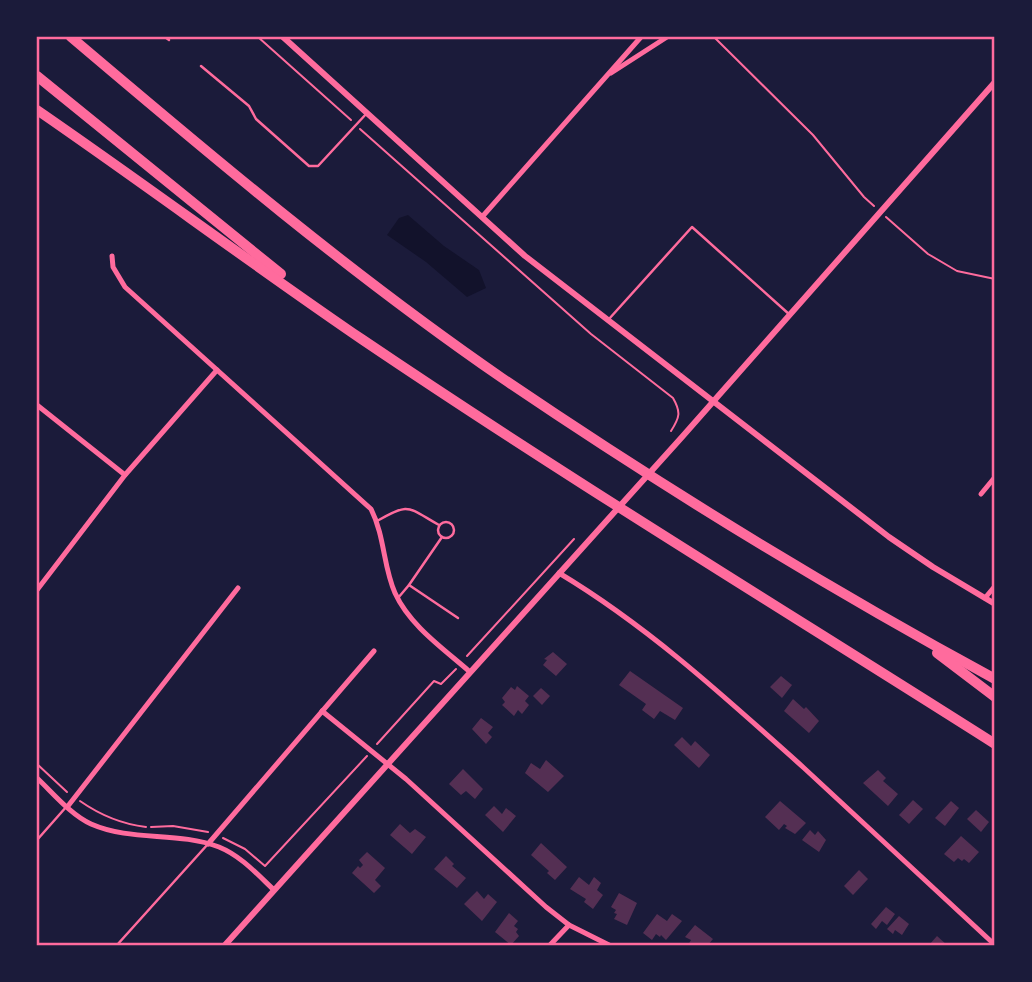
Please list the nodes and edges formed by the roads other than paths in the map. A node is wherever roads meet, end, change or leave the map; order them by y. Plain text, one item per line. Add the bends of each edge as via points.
1 (71, 37) edge
2 (641, 37) edge
3 (667, 37) edge
4 (288, 38) edge
5 (201, 66) dead end
6 (37, 76) edge
7 (605, 77) junction
8 (995, 82) edge
9 (37, 112) edge
10 (367, 113) junction
11 (482, 217) junction
12 (112, 256) dead end
13 (790, 315) junction
14 (609, 320) junction
15 (362, 339) junction
16 (217, 370) junction
17 (713, 402) junction
18 (37, 405) edge
19 (125, 475) junction
20 (995, 477) edge
21 (981, 494) dead end
22 (377, 521) junction
23 (439, 525) junction
24 (442, 537) junction
25 (559, 573) junction
26 (409, 585) junction
27 (995, 586) edge
28 (238, 588) dead end
29 (37, 590) edge
30 (398, 598) junction
31 (985, 598) junction
32 (995, 604) edge
33 (458, 618) dead end
34 (909, 631) junction
35 (374, 651) dead end
36 (470, 672) junction
37 (995, 679) edge
38 (995, 697) edge
39 (322, 711) junction
40 (995, 744) edge
41 (388, 764) junction
42 (37, 778) edge
43 (68, 806) junction
44 (37, 838) edge
45 (208, 844) junction
46 (274, 890) junction
47 (569, 925) junction
48 (117, 945) edge
49 (225, 945) edge
50 (550, 945) edge
51 (609, 945) edge
52 (995, 945) edge

1 - 34 highway via 326,246 502,377 746,535
2 - 7 street
3 - 7 street
4 - 10 street
5 - 10 lane via 309,166 318,166
6 - 15 highway
7 - 11 street
8 - 13 street
9 - 15 highway
10 - 11 street
11 - 14 street
12 - 16 street via 125,287
13 - 14 lane via 692,227
13 - 17 street
14 - 17 street
15 - 40 highway
16 - 19 street
16 - 22 street via 359,497
17 - 25 street
17 - 31 street via 889,537
18 - 19 street
19 - 29 street
20 - 21 street
22 - 23 lane via 407,507
22 - 30 street
23 - 24 lane
23 - 24 lane via 446,521 454,528 452,536
24 - 26 lane
25 - 36 street
25 - 52 street via 669,650
26 - 30 lane
26 - 33 lane
27 - 31 street
28 - 43 street
30 - 36 street via 415,623
31 - 32 street
34 - 37 highway
34 - 38 highway
35 - 39 street
36 - 41 street
39 - 41 street
39 - 45 street
41 - 46 street
41 - 47 street
42 - 43 street
43 - 44 lane
43 - 45 street via 89,823 114,831
45 - 46 street via 243,861
45 - 48 lane
46 - 49 street
47 - 50 street
47 - 51 street

